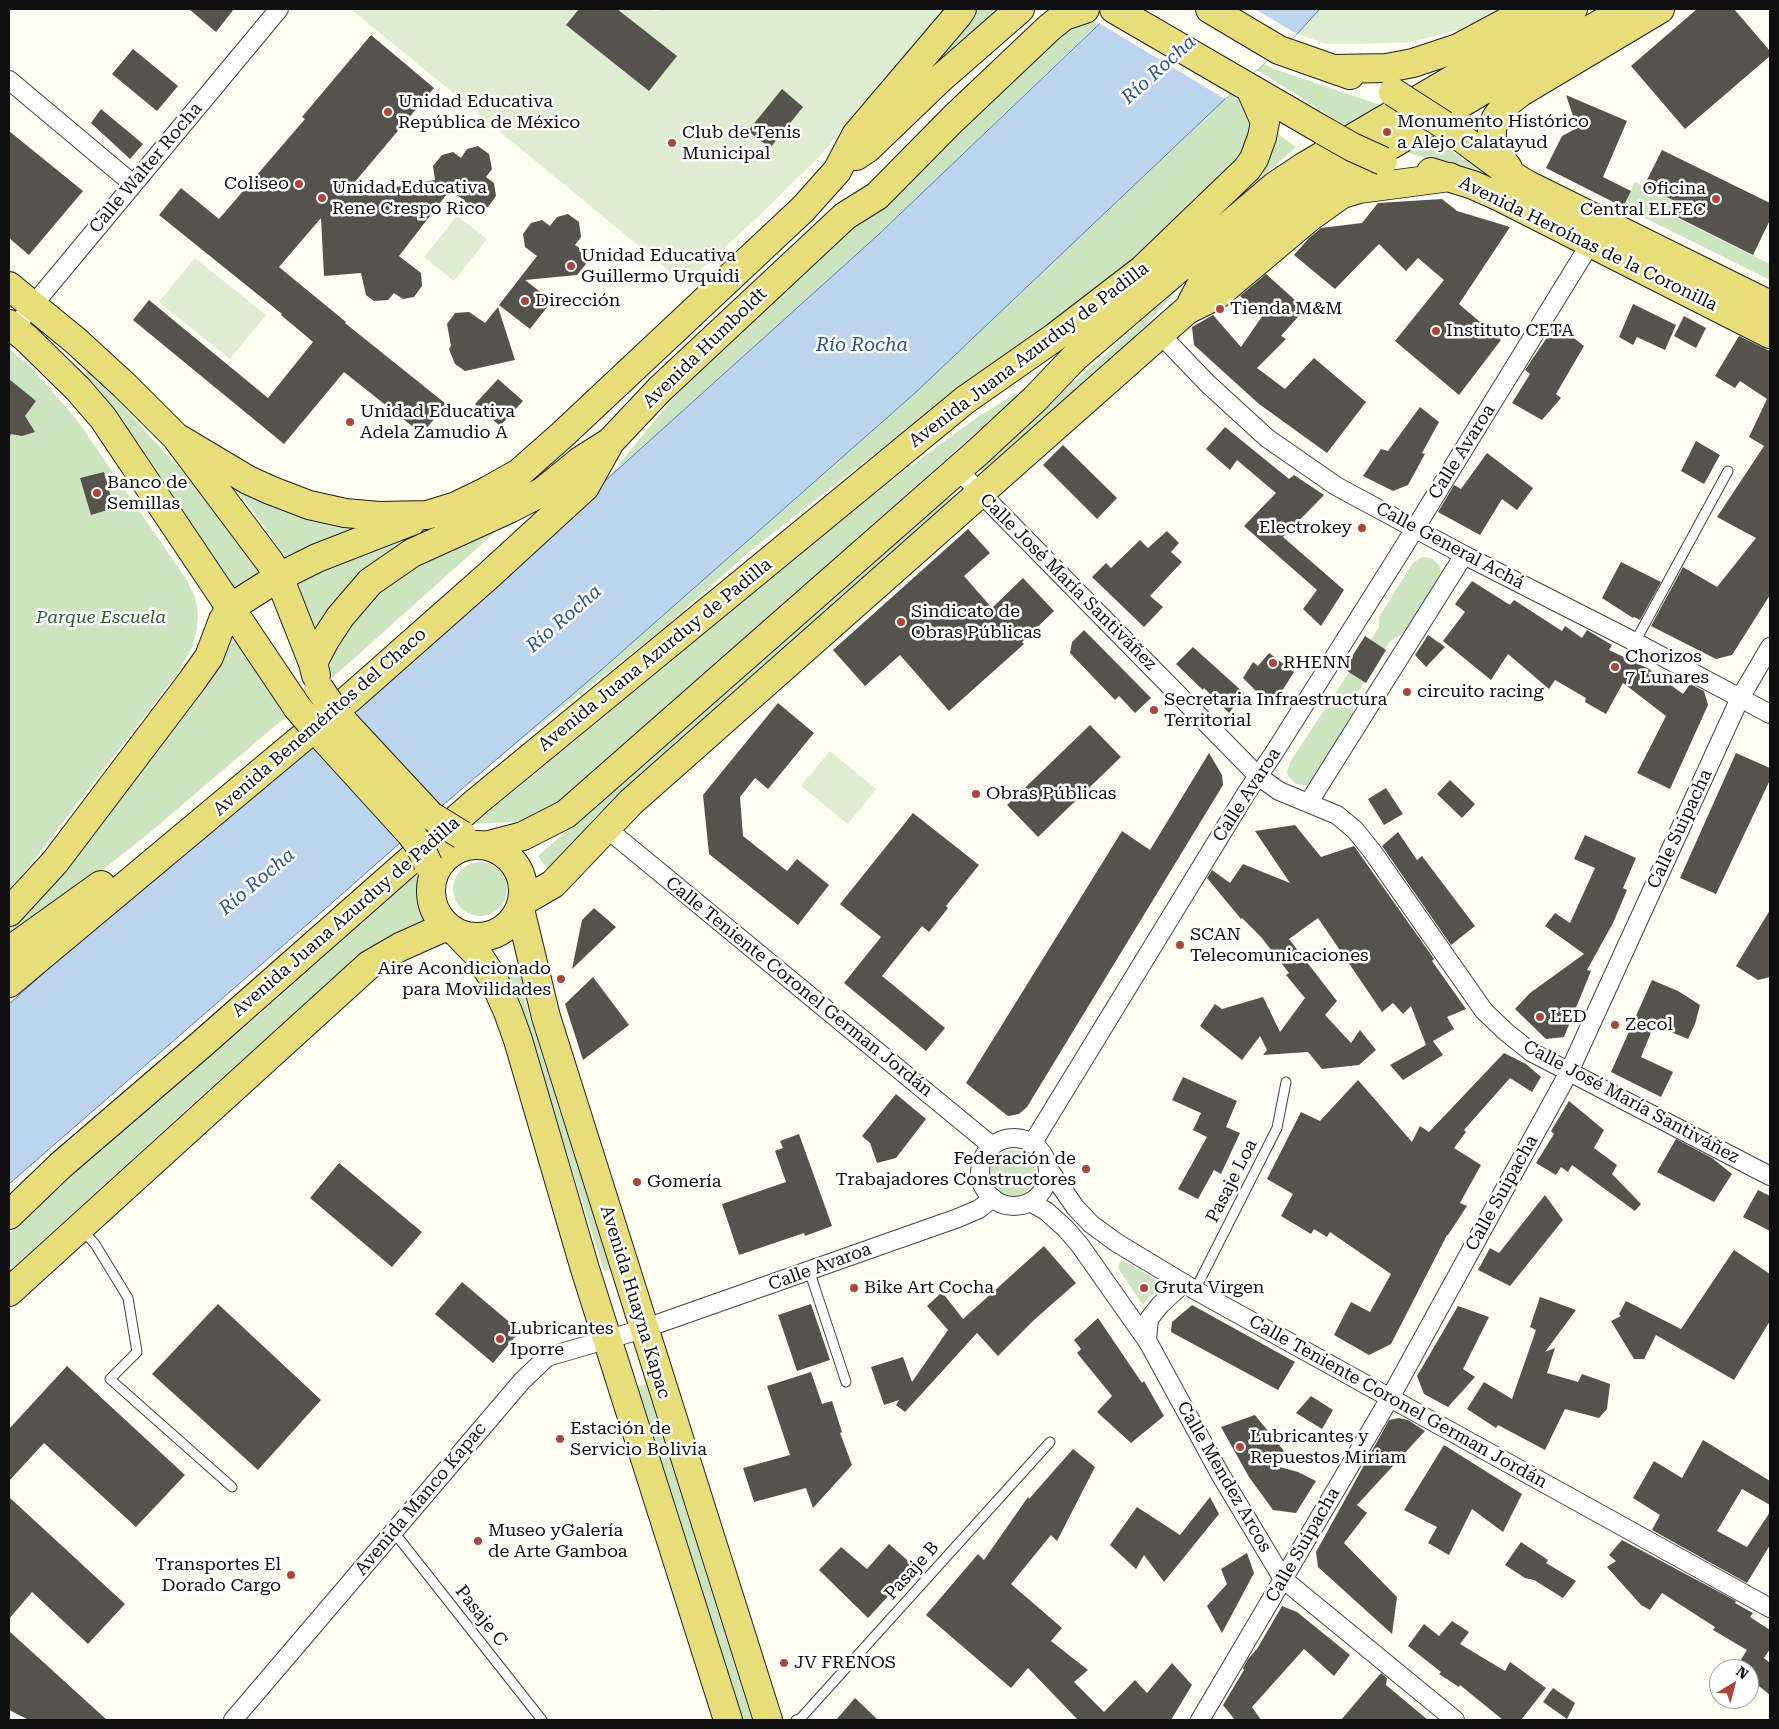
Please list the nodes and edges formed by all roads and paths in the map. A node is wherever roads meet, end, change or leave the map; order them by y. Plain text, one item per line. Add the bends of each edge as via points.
1 (279, 9) edge
2 (962, 9) edge
3 (1020, 9) edge
4 (1047, 9) edge
5 (1084, 9) edge
6 (1115, 9) edge
7 (1210, 9) edge
8 (1531, 9) edge
9 (1573, 9) edge
10 (1627, 9) edge
11 (1660, 9) edge
12 (1334, 69) junction
13 (9, 80) edge
14 (1246, 85) junction
15 (837, 171) junction
16 (1514, 176) junction
17 (1450, 177) junction
18 (133, 184) junction
19 (844, 216) junction
20 (1590, 244) junction
21 (9, 286) edge
22 (33, 305) junction
23 (1770, 305) edge
24 (1187, 310) junction
25 (11, 326) edge
26 (1160, 334) junction
27 (1770, 334) edge
28 (1075, 357) junction
29 (562, 435) junction
30 (176, 438) junction
31 (610, 442) junction
32 (958, 470) junction
33 (1728, 471) dead end
34 (860, 487) junction
35 (542, 492) junction
36 (980, 493) junction
37 (427, 515) junction
38 (1415, 529) junction
39 (1464, 555) junction
40 (279, 577) junction
41 (230, 608) junction
42 (1635, 642) junction
43 (1770, 648) edge
44 (316, 676) junction
45 (1740, 698) junction
46 (1770, 714) edge
47 (329, 724) junction
48 (1258, 776) junction
49 (1309, 802) junction
50 (421, 825) junction
51 (606, 828) junction
52 (477, 841) junction
53 (429, 876) junction
54 (521, 906) junction
55 (9, 912) edge
56 (451, 929) junction
57 (9, 951) edge
58 (9, 983) edge
59 (1569, 1072) junction
60 (1286, 1082) dead end
61 (1032, 1144) junction
62 (992, 1146) junction
63 (1048, 1168) junction
64 (1770, 1176) edge
65 (993, 1198) junction
66 (1030, 1202) junction
67 (9, 1216) edge
68 (80, 1228) junction
69 (809, 1270) junction
70 (1190, 1287) junction
71 (9, 1292) edge
72 (643, 1329) junction
73 (607, 1340) junction
74 (1147, 1340) junction
75 (846, 1382) dead end
76 (1390, 1398) junction
77 (1050, 1442) dead end
78 (232, 1487) dead end
79 (393, 1532) junction
80 (1283, 1578) junction
81 (1770, 1608) edge
82 (233, 1720) edge
83 (542, 1720) edge
84 (728, 1720) edge
85 (768, 1720) edge
86 (796, 1720) edge
87 (1200, 1720) edge
88 (1455, 1720) edge

1 - 18 street, Calle Walter Rocha
2 - 15 main road, Avenida Humboldt via 856,135
3 - 15 main road via 940,78 868,148
4 - 19 main road via 866,184
5 - 19 main road, Avenida Humboldt via 1064,16 1048,28 877,196
6 - 14 main road, Avenida Heroínas de la Coronilla
7 - 12 main road, Avenida Heroínas de la Coronilla via 1279,50
8 - 12 main road via 1458,48 1413,63 1387,68
9 - 28 main road via 1275,186
10 - 24 main road via 1507,76 1299,201 1201,285
11 - 16 main road via 1507,103 1492,128 1492,142
12 - 16 main road, Avenida Heroínas de la Coronilla, bridge via 1393,92
13 - 18 street
14 - 17 main road, Avenida Heroínas de la Coronilla, bridge via 1352,147 1384,161
14 - 34 main road, Avenida Juana Azurduy de Padilla via 1266,122 1258,150 1247,169 1142,270 965,400
15 - 29 main road, Avenida Humboldt via 804,209
16 - 23 main road, Avenida Heroínas de la Coronilla
17 - 20 main road, Avenida Heroínas de la Coronilla via 1500,197
17 - 24 main road via 1342,194 1311,216 1217,296
18 - 22 street, Calle Walter Rocha
19 - 31 main road, Avenida Humboldt via 660,389
20 - 27 main road, Avenida Heroínas de la Coronilla
20 - 38 street, Calle Avaroa
21 - 22 main road
22 - 25 street, Calle Walter Rocha
22 - 30 main road via 76,340
24 - 26 main road
25 - 41 main road via 27,338 103,418
26 - 36 main road
26 - 38 street, Calle General Achá via 1267,438 1336,486
28 - 32 main road
28 - 34 main road via 1019,381
29 - 35 main road, Avenida Beneméritos del Chaco
29 - 37 main road, Avenida Humboldt via 519,473 487,492
30 - 37 main road, Avenida Humboldt via 248,480 309,505 379,516
30 - 40 main road
31 - 35 main road, Avenida Humboldt via 580,460
31 - 58 main road, Avenida Beneméritos del Chaco via 585,487 488,576 350,698
32 - 36 street, Calle José María Santiváñez
32 - 52 main road via 566,814 523,836
33 - 42 lane
34 - 67 main road, Avenida Juana Azurduy de Padilla via 475,803 61,1165
35 - 44 main road, Avenida Humboldt via 412,552 370,582 340,616 325,640
35 - 57 main road, Avenida Beneméritos del Chaco via 512,529 341,682 102,884
36 - 48 street, Calle José María Santiváñez
36 - 51 main road via 638,795
37 - 40 main road via 336,550
38 - 39 street, Calle General Achá
38 - 48 street, Calle Avaroa
39 - 42 street, Calle General Achá
39 - 49 street
40 - 41 main road
40 - 44 main road
41 - 47 main road, bridge via 297,707
41 - 55 main road via 208,656 192,681 55,862
42 - 45 street, Calle General Achá
43 - 45 street, Calle Suipacha
44 - 47 main road, bridge
45 - 46 street, Calle General Achá
45 - 59 street, Calle Suipacha
47 - 50 main road
48 - 49 street, Calle José María Santiváñez via 1279,791
48 - 61 street, Calle Avaroa
49 - 59 street, Calle José María Santiváñez via 1337,815 1356,830 1484,1011 1531,1052
50 - 52 main road, bridge
50 - 53 main road, bridge via 420,846
51 - 54 main road via 553,884
51 - 62 street, Calle Teniente Coronel German Jordán
52 - 53 main road via 446,856
52 - 54 main road via 502,851 513,861 524,888
53 - 56 main road via 432,902 438,915
54 - 56 main road via 513,920 493,935 468,936
54 - 72 main road, Avenida Huayna Kapac via 546,1017
56 - 68 main road via 400,947 369,965
56 - 73 main road via 478,955 494,978 508,1012
59 - 64 street, Calle José María Santiváñez
59 - 76 street, Calle Suipacha
60 - 70 lane, Pasaje Loa via 1277,1128
61 - 62 street via 1012,1138
61 - 63 street via 1040,1150
62 - 65 street via 985,1154 980,1172 981,1182
63 - 66 street via 1044,1188
63 - 70 street, Calle Teniente Coronel German Jordán via 1067,1197 1091,1224
65 - 66 street via 1011,1206
65 - 69 street, Calle Avaroa via 980,1209 958,1218
66 - 74 street, Calle Mendez Arcos via 1053,1217 1079,1244
68 - 71 main road
68 - 78 lane via 95,1244 128,1298 137,1352 110,1379
69 - 72 street, Calle Avaroa
69 - 75 lane
70 - 74 street via 1160,1305 1149,1320
70 - 76 street, Calle Teniente Coronel German Jordán
72 - 73 street, Avenida Manco Kapac
72 - 85 main road, Avenida Huayna Kapac
73 - 79 street, Avenida Manco Kapac via 547,1357 522,1381
73 - 84 main road
74 - 80 street, Calle Mendez Arcos via 1220,1474
76 - 80 street, Calle Suipacha
76 - 81 street, Calle Teniente Coronel German Jordán
77 - 86 lane, Pasaje B
79 - 82 street, Avenida Manco Kapac
79 - 83 lane, Pasaje C
80 - 87 street, Calle Suipacha
80 - 88 street, Calle Mendez Arcos

